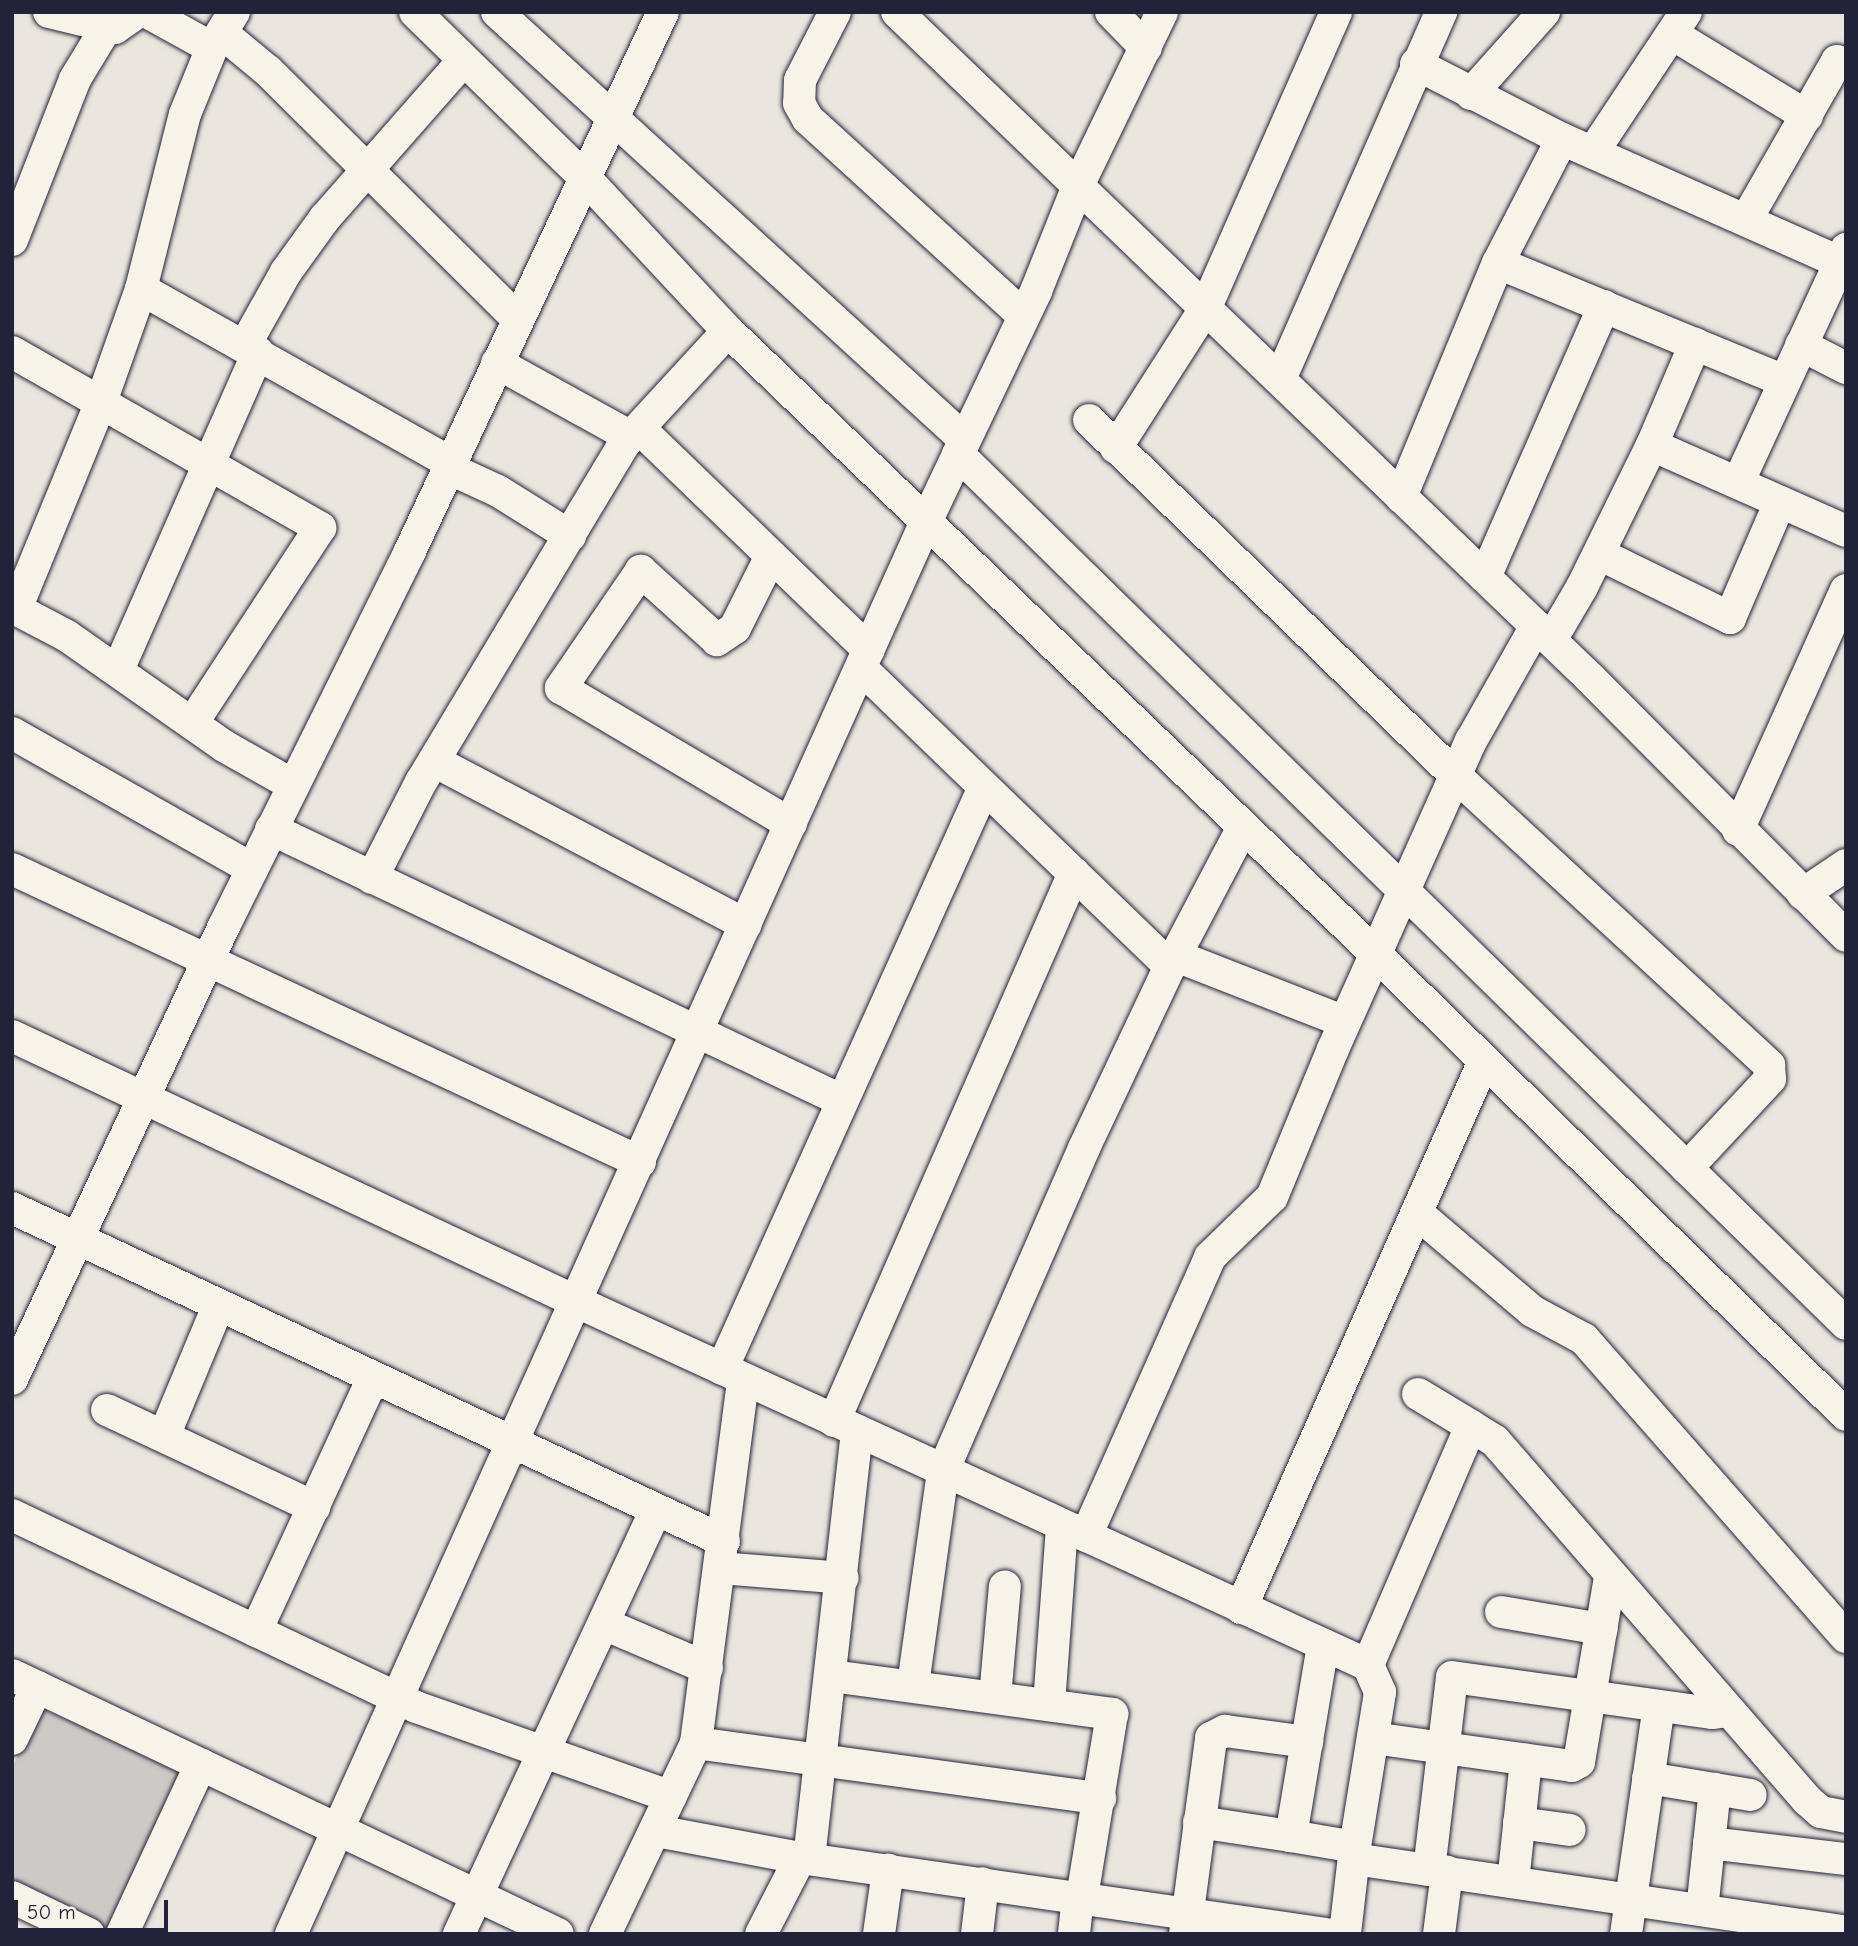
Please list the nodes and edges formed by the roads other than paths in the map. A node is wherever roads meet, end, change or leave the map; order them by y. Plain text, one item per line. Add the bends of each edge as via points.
1 (49, 12) edge
2 (138, 12) edge
3 (147, 12) edge
4 (415, 12) edge
5 (497, 12) edge
6 (663, 12) edge
7 (835, 12) edge
8 (897, 12) edge
9 (1111, 12) edge
10 (1162, 12) edge
11 (1336, 12) edge
12 (1441, 12) edge
13 (1544, 12) edge
14 (1679, 23) edge
15 (106, 27) junction
16 (223, 31) edge
17 (1146, 47) junction
18 (1843, 58) edge
19 (464, 60) junction
20 (1416, 64) junction
21 (1471, 94) junction
22 (1807, 116) junction
23 (615, 119) junction
24 (1562, 139) junction
25 (1593, 152) junction
26 (365, 170) junction
27 (587, 180) junction
28 (1078, 186) junction
29 (1746, 220) junction
30 (12, 240) edge
31 (1842, 255) edge
32 (1498, 262) junction
33 (141, 289) junction
34 (1604, 306) junction
35 (1206, 307) junction
36 (1024, 316) junction
37 (518, 319) junction
38 (728, 331) junction
39 (1695, 344) junction
40 (1801, 345) junction
41 (251, 349) junction
42 (12, 352) edge
43 (497, 363) junction
44 (1846, 368) edge
45 (1281, 377) junction
46 (1785, 381) junction
47 (101, 402) junction
48 (1088, 420) dead end
49 (636, 433) junction
50 (1652, 445) junction
51 (962, 447) junction
52 (1116, 447) junction
53 (208, 464) junction
54 (449, 466) junction
55 (1738, 483) junction
56 (1401, 497) junction
57 (1780, 502) junction
58 (926, 522) junction
59 (1846, 531) edge
60 (570, 536) junction
61 (1599, 554) junction
62 (771, 556) junction
63 (1485, 577) junction
64 (1846, 590) edge
65 (14, 608) edge
66 (1543, 633) junction
67 (1833, 654) edge
68 (865, 659) junction
69 (118, 670) junction
70 (193, 722) junction
71 (12, 733) edge
72 (434, 761) junction
73 (1457, 777) junction
74 (293, 785) junction
75 (984, 787) junction
76 (791, 824) junction
77 (1243, 827) junction
78 (271, 829) junction
79 (1738, 830) junction
80 (1846, 865) edge
81 (12, 869) edge
82 (252, 869) junction
83 (1074, 873) junction
84 (372, 878) junction
85 (1402, 894) junction
86 (1803, 894) junction
87 (746, 925) junction
88 (1846, 936) edge
89 (1375, 954) junction
90 (208, 959) junction
91 (1173, 961) junction
92 (1345, 1022) junction
93 (698, 1033) junction
94 (12, 1036) edge
95 (1484, 1061) junction
96 (144, 1098) junction
97 (841, 1100) junction
98 (640, 1163) junction
99 (1687, 1168) junction
100 (12, 1208) edge
101 (1417, 1213) junction
102 (79, 1238) junction
103 (577, 1302) junction
104 (218, 1306) junction
105 (1846, 1324) edge
106 (732, 1374) junction
107 (373, 1378) junction
108 (12, 1379) edge
109 (1418, 1394) dead end
110 (107, 1410) dead end
111 (1846, 1415) edge
112 (846, 1426) junction
113 (1471, 1426) junction
114 (164, 1436) junction
115 (513, 1443) junction
116 (943, 1471) junction
117 (314, 1507) junction
118 (656, 1510) junction
119 (12, 1515) edge
120 (1074, 1531) junction
121 (722, 1555) junction
122 (1610, 1577) junction
123 (843, 1578) junction
124 (1005, 1586) dead end
125 (1241, 1608) junction
126 (1500, 1612) dead end
127 (604, 1624) junction
128 (1602, 1629) junction
129 (256, 1631) junction
130 (1846, 1637) edge
131 (1323, 1645) junction
132 (1368, 1665) junction
133 (707, 1668) junction
134 (832, 1676) junction
135 (24, 1681) edge
136 (913, 1685) junction
137 (995, 1697) junction
138 (1591, 1697) junction
139 (397, 1698) junction
140 (1049, 1704) junction
141 (1659, 1706) junction
142 (1728, 1711) junction
143 (1373, 1738) junction
144 (12, 1739) edge
145 (1307, 1742) junction
146 (696, 1743) junction
147 (1444, 1747) junction
148 (544, 1753) junction
149 (1526, 1759) junction
150 (821, 1761) junction
151 (201, 1764) junction
152 (1648, 1778) junction
153 (1715, 1789) junction
154 (1751, 1795) dead end
155 (671, 1797) junction
156 (1100, 1798) junction
157 (1846, 1817) edge
158 (1199, 1822) junction
159 (1519, 1823) junction
160 (338, 1828) junction
161 (1570, 1830) dead end
162 (656, 1831) junction
163 (1291, 1836) junction
164 (1709, 1843) junction
165 (1354, 1853) junction
166 (1846, 1858) edge
167 (805, 1859) junction
168 (888, 1870) junction
169 (1438, 1871) junction
170 (1513, 1882) junction
171 (983, 1883) junction
172 (477, 1895) junction
173 (12, 1897) edge
174 (1080, 1897) junction
175 (1631, 1900) junction
176 (1702, 1910) junction
177 (1186, 1923) edge
178 (1846, 1932) edge
179 (89, 1934) edge
180 (122, 1934) edge
181 (291, 1934) edge
182 (459, 1934) edge
183 (558, 1934) edge
184 (605, 1934) edge
185 (761, 1934) edge
186 (879, 1934) edge
187 (977, 1934) edge
188 (1074, 1934) edge
189 (1327, 1934) edge
190 (1345, 1934) edge
191 (1438, 1934) edge
192 (1626, 1934) edge

1 - 15 street
2 - 15 street via 122,26
3 - 16 street
4 - 19 street
5 - 23 street
6 - 23 street
7 - 36 street via 800,80 799,103 808,118
8 - 28 street
9 - 17 street
10 - 17 street
11 - 35 street
12 - 20 street
13 - 21 street
14 - 22 street
14 - 25 street
15 - 30 street via 75,79
16 - 26 street
16 - 33 street via 185,114
17 - 28 street
18 - 22 street
19 - 26 street
19 - 27 street
20 - 21 street
20 - 45 street
21 - 24 street
22 - 29 street
23 - 27 street
23 - 51 street
24 - 25 street
24 - 32 street
25 - 29 street
26 - 37 street
26 - 41 street via 286,272
27 - 37 street
27 - 38 street
28 - 35 street
28 - 36 street
29 - 31 street
31 - 40 street
32 - 34 street
32 - 56 street
33 - 41 street
33 - 47 street
34 - 39 street
34 - 63 street
35 - 45 street
35 - 52 street
36 - 51 street
37 - 43 street
38 - 49 street
38 - 58 street
39 - 46 street
39 - 50 street
40 - 44 street
40 - 46 street
41 - 53 street
41 - 54 street
42 - 47 street
43 - 49 street
43 - 54 street
45 - 56 street
46 - 55 street
47 - 53 street
47 - 65 street
48 - 52 street
49 - 60 street
49 - 62 street
50 - 55 street
50 - 61 street
51 - 58 street
51 - 85 street
52 - 73 street
53 - 69 street
53 - 70 street via 320,528
54 - 60 street
54 - 74 street
55 - 57 street
56 - 63 street
57 - 59 street
57 - 61 street via 1730,618
58 - 68 street
58 - 77 street
60 - 72 street
61 - 66 street
62 - 68 street
62 - 76 street via 735,628 717,640 641,571 561,688
63 - 66 street
64 - 67 street
65 - 69 street
66 - 73 street via 1471,741
66 - 79 street
67 - 79 street
68 - 75 street
68 - 76 street
69 - 70 street
70 - 74 street
71 - 82 street
72 - 84 street
72 - 87 street
73 - 85 street
73 - 99 street via 1769,1065 1770,1079
74 - 78 street
75 - 83 street
75 - 97 street
76 - 87 street
77 - 89 street
77 - 91 street
78 - 82 street
78 - 84 street
79 - 86 street
80 - 86 street
81 - 90 street
82 - 90 street
83 - 91 street
83 - 112 street
84 - 93 street
85 - 89 street
85 - 99 street
86 - 88 street
87 - 93 street
89 - 92 street
89 - 95 street
90 - 96 street
90 - 98 street
91 - 92 street
91 - 116 street via 1084,1147
92 - 120 street via 1272,1197 1210,1257
93 - 97 street
93 - 98 street
94 - 96 street
95 - 101 street
95 - 111 street
96 - 102 street
96 - 103 street
97 - 106 street
98 - 103 street
99 - 105 street
100 - 102 street
101 - 125 street
101 - 130 street via 1532,1311 1584,1339
102 - 104 street
102 - 108 street
103 - 106 street
103 - 115 street
104 - 107 street
104 - 114 street
106 - 112 street
106 - 121 street
107 - 115 street
107 - 117 street
109 - 113 street
110 - 114 street
112 - 116 street
112 - 123 street
113 - 122 street via 1495,1441
113 - 132 street
114 - 117 street
115 - 118 street
115 - 139 street
116 - 120 street
116 - 136 street
117 - 129 street
118 - 121 street
118 - 127 street
119 - 129 street
120 - 125 street
120 - 140 street
121 - 123 street
121 - 133 street
122 - 128 street
122 - 142 street
123 - 134 street
124 - 137 street
125 - 131 street
126 - 128 street
127 - 133 street
127 - 148 street
128 - 138 street
129 - 139 street
131 - 132 street
131 - 145 street
132 - 143 street via 1380,1692
133 - 146 street
134 - 136 street
134 - 150 street
135 - 144 street
135 - 151 street
136 - 137 street
137 - 140 street
138 - 141 street
138 - 147 street via 1452,1677
138 - 149 street via 1579,1762 1572,1766
139 - 148 street
139 - 160 street
140 - 156 street via 1112,1714
141 - 142 street
141 - 152 street
142 - 157 street via 1807,1800 1821,1812
143 - 147 street
143 - 165 street
145 - 158 street via 1225,1731 1216,1734 1208,1746
145 - 163 street
146 - 150 street
146 - 155 street
147 - 149 street
147 - 169 street
148 - 155 street
148 - 172 street
149 - 159 street
150 - 156 street
150 - 167 street
151 - 160 street
151 - 180 street
152 - 153 street
152 - 175 street
153 - 154 street
153 - 164 street
155 - 162 street
156 - 174 street
158 - 163 street
158 - 177 street
159 - 161 street
159 - 170 street
160 - 172 street
160 - 181 street
162 - 167 street
162 - 184 street
163 - 165 street
164 - 166 street
164 - 176 street
165 - 169 street
165 - 190 street
167 - 168 street
167 - 185 street
168 - 171 street
168 - 186 street
169 - 170 street
169 - 191 street
170 - 175 street
171 - 174 street
171 - 187 street
172 - 182 street
172 - 183 street
173 - 179 street
174 - 177 street
174 - 188 street
175 - 176 street
175 - 192 street
176 - 178 street
177 - 189 street

